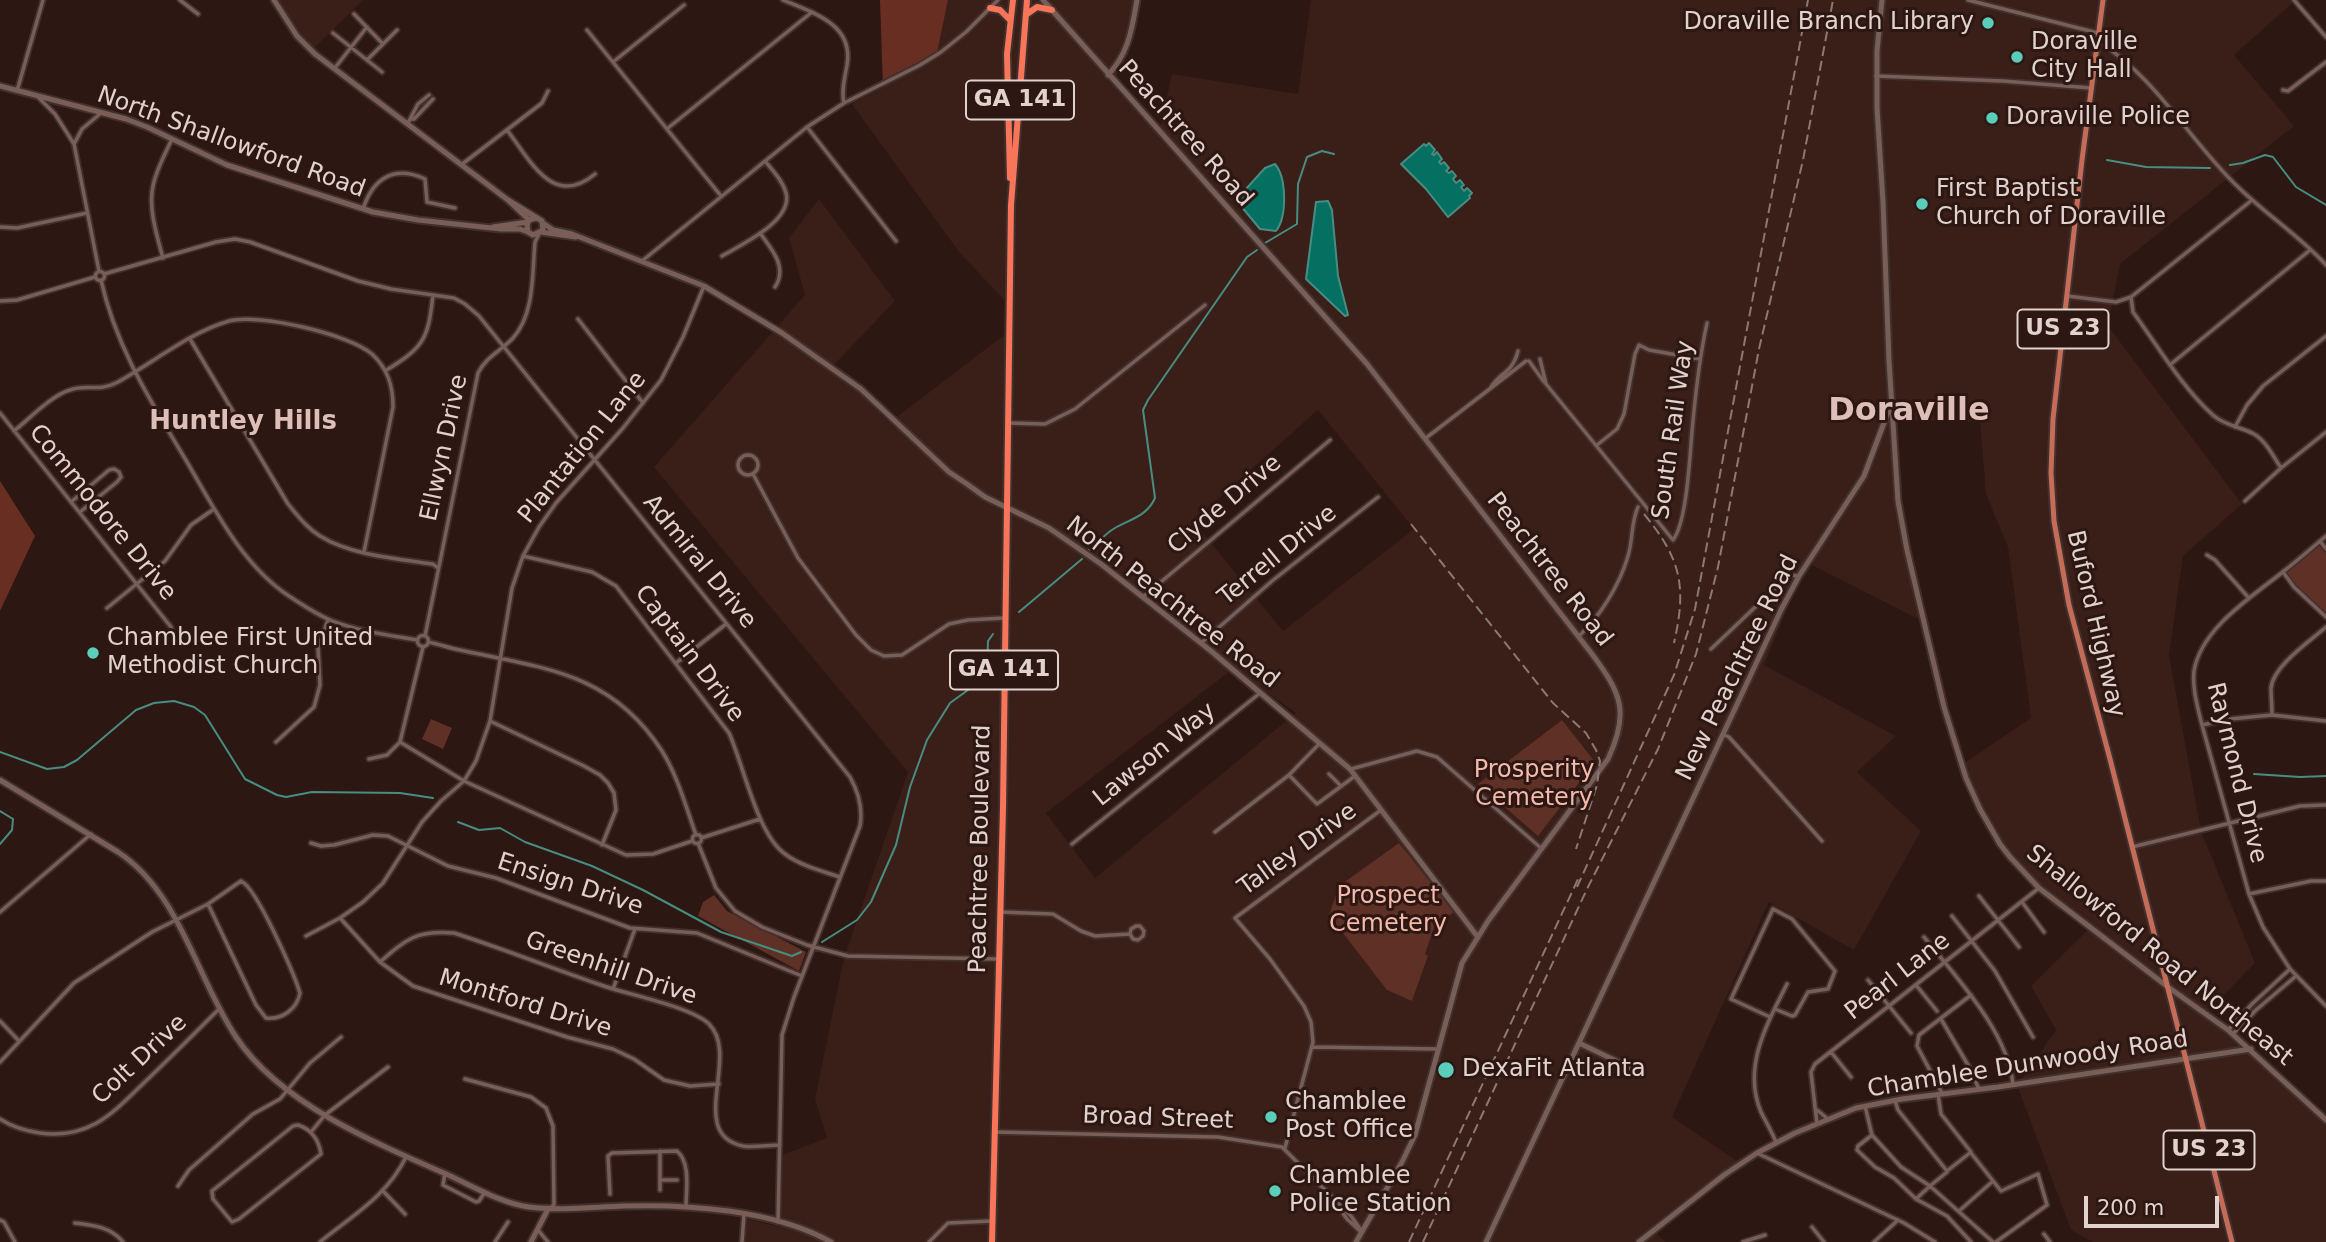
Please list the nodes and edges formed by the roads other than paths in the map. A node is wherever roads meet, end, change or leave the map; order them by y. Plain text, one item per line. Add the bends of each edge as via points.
1 (43, 0) edge
2 (180, 0) edge
3 (274, 0) edge
4 (783, 0) edge
5 (998, 0) edge
6 (1013, 0) edge
7 (1027, 0) edge
8 (1043, 0) edge
9 (1137, 0) edge
10 (1882, 0) edge
11 (1968, 0) edge
12 (2103, 0) edge
13 (2294, 0) edge
14 (684, 5) dead end
15 (990, 8) junction
16 (1052, 10) junction
17 (812, 12) junction
18 (198, 14) dead end
19 (354, 14) dead end
20 (1026, 15) junction
21 (1010, 20) junction
22 (367, 27) junction
23 (397, 30) dead end
24 (587, 30) dead end
25 (333, 33) dead end
26 (2098, 37) junction
27 (2326, 37) edge
28 (383, 44) junction
29 (351, 48) junction
30 (367, 60) junction
31 (613, 62) junction
32 (2326, 62) edge
33 (334, 69) junction
34 (382, 72) dead end
35 (1108, 75) junction
36 (1876, 76) junction
37 (1, 88) edge
38 (2092, 88) junction
39 (2283, 90) dead end
40 (17, 91) junction
41 (548, 91) dead end
42 (36, 96) junction
43 (845, 103) junction
44 (101, 113) junction
45 (409, 122) junction
46 (807, 127) junction
47 (668, 128) junction
48 (507, 130) junction
49 (172, 139) junction
50 (74, 144) junction
51 (765, 160) junction
52 (461, 166) junction
53 (595, 174) dead end
54 (721, 196) junction
55 (2252, 200) junction
56 (508, 201) junction
57 (1011, 205) junction
58 (455, 208) dead end
59 (515, 208) junction
60 (362, 209) junction
61 (88, 213) junction
62 (531, 220) junction
63 (513, 223) junction
64 (543, 223) junction
65 (0, 227) edge
66 (493, 227) junction
67 (530, 233) junction
68 (540, 233) junction
69 (760, 233) junction
70 (576, 237) junction
71 (897, 241) dead end
72 (535, 243) junction
73 (2311, 249) junction
74 (722, 256) dead end
75 (163, 258) junction
76 (642, 261) junction
77 (2326, 265) edge
78 (99, 271) junction
79 (104, 275) junction
80 (95, 277) junction
81 (101, 281) junction
82 (704, 286) junction
83 (775, 287) dead end
84 (433, 294) junction
85 (2067, 296) junction
86 (2132, 297) junction
87 (0, 301) edge
88 (1205, 304) dead end
89 (578, 319) dead end
90 (1707, 323) dead end
91 (2326, 336) edge
92 (190, 339) junction
93 (503, 346) junction
94 (1518, 351) dead end
95 (1540, 359) dead end
96 (1701, 359) junction
97 (2171, 364) junction
98 (385, 371) junction
99 (134, 372) junction
100 (1546, 384) junction
101 (1491, 387) junction
102 (1892, 401) junction
103 (643, 403) junction
104 (0, 413) edge
105 (1008, 423) junction
106 (2235, 427) junction
107 (14, 431) junction
108 (2326, 432) edge
109 (1426, 438) junction
110 (1330, 440) dead end
111 (1597, 446) junction
112 (594, 460) junction
113 (2281, 468) junction
114 (753, 474) junction
115 (1378, 497) dead end
116 (2245, 501) dead end
117 (71, 502) junction
118 (1638, 507) dead end
119 (1007, 508) junction
120 (214, 509) junction
121 (80, 512) junction
122 (2326, 536) edge
123 (2320, 541) junction
124 (2326, 549) edge
125 (364, 552) junction
126 (2207, 555) dead end
127 (523, 556) junction
128 (438, 568) junction
129 (2283, 572) junction
130 (1799, 576) junction
131 (137, 584) junction
132 (1143, 597) junction
133 (2248, 597) junction
134 (107, 608) dead end
135 (2326, 617) edge
136 (1004, 618) junction
137 (328, 620) junction
138 (726, 624) junction
139 (2326, 627) edge
140 (174, 636) dead end
141 (425, 636) junction
142 (1578, 637) junction
143 (417, 640) junction
144 (429, 642) junction
145 (1201, 643) junction
146 (423, 647) junction
147 (1711, 649) dead end
148 (502, 658) junction
149 (676, 663) junction
150 (1260, 693) junction
151 (2272, 715) junction
152 (490, 721) junction
153 (2326, 721) edge
154 (2202, 725) junction
155 (1723, 734) junction
156 (276, 742) dead end
157 (400, 742) junction
158 (1320, 743) junction
159 (369, 759) dead end
160 (1350, 769) junction
161 (1329, 774) dead end
162 (1289, 775) junction
163 (1355, 776) junction
164 (0, 780) edge
165 (464, 781) junction
166 (1341, 786) junction
167 (2326, 805) edge
168 (1381, 810) junction
169 (760, 819) junction
170 (2228, 823) junction
171 (1215, 832) dead end
172 (91, 834) junction
173 (695, 835) junction
174 (701, 838) junction
175 (692, 841) junction
176 (1822, 841) dead end
177 (311, 843) dead end
178 (698, 844) junction
179 (1072, 844) dead end
180 (603, 845) junction
181 (407, 846) junction
182 (2132, 846) junction
183 (1542, 849) junction
184 (840, 877) junction
185 (2326, 881) edge
186 (2039, 888) junction
187 (2249, 894) junction
188 (1979, 896) dead end
189 (2022, 902) junction
190 (208, 904) junction
191 (0, 912) edge
192 (999, 912) junction
193 (1952, 916) dead end
194 (340, 918) junction
195 (175, 920) junction
196 (1998, 920) junction
197 (635, 929) junction
198 (2044, 932) dead end
199 (1130, 934) junction
200 (306, 936) dead end
201 (1477, 936) junction
202 (1924, 937) dead end
203 (1972, 941) junction
204 (2019, 947) dead end
205 (814, 948) junction
206 (998, 959) junction
207 (380, 962) junction
208 (1944, 963) junction
209 (2290, 969) junction
210 (802, 976) junction
211 (2296, 976) junction
212 (1868, 980) dead end
213 (1787, 984) dead end
214 (1916, 985) junction
215 (2168, 987) junction
216 (612, 989) junction
217 (1971, 995) junction
218 (2326, 1006) edge
219 (1889, 1007) junction
220 (219, 1009) junction
221 (1775, 1009) junction
222 (1937, 1011) dead end
223 (1770, 1017) junction
224 (1941, 1018) junction
225 (0, 1021) edge
226 (2231, 1032) junction
227 (1911, 1033) dead end
228 (341, 1037) dead end
229 (2034, 1037) dead end
230 (19, 1041) junction
231 (1579, 1043) junction
232 (1312, 1047) junction
233 (1438, 1049) junction
234 (2251, 1049) junction
235 (1831, 1052) junction
236 (2186, 1059) junction
237 (0, 1062) edge
238 (388, 1067) dead end
239 (1635, 1070) dead end
240 (1851, 1077) dead end
241 (465, 1079) dead end
242 (719, 1084) junction
243 (2013, 1085) junction
244 (1979, 1088) junction
245 (288, 1090) junction
246 (1940, 1094) junction
247 (1895, 1101) junction
248 (1865, 1106) junction
249 (1817, 1110) junction
250 (325, 1115) junction
251 (0, 1119) edge
252 (1828, 1119) junction
253 (2326, 1120) edge
254 (1816, 1124) junction
255 (311, 1132) junction
256 (995, 1132) junction
257 (1871, 1135) junction
258 (1776, 1142) junction
259 (780, 1145) junction
260 (1285, 1148) junction
261 (660, 1151) junction
262 (1971, 1152) junction
263 (1757, 1153) junction
264 (406, 1157) junction
265 (1947, 1171) junction
266 (445, 1174) junction
267 (660, 1180) junction
268 (677, 1180) dead end
269 (1993, 1181) junction
270 (178, 1186) dead end
271 (1930, 1186) junction
272 (660, 1190) dead end
273 (383, 1191) junction
274 (485, 1192) junction
275 (610, 1194) dead end
276 (1916, 1199) junction
277 (686, 1208) junction
278 (548, 1209) junction
279 (1959, 1211) junction
280 (405, 1214) dead end
281 (744, 1214) junction
282 (0, 1220) edge
283 (1898, 1220) junction
284 (993, 1221) junction
285 (508, 1222) dead end
286 (778, 1222) junction
287 (75, 1223) dead end
288 (1812, 1227) dead end
289 (538, 1230) junction
290 (1362, 1231) junction
291 (2044, 1234) dead end
292 (1765, 1235) dead end
293 (15, 1242) edge
294 (123, 1242) edge
295 (320, 1242) edge
296 (495, 1242) edge
297 (531, 1242) edge
298 (548, 1242) edge
299 (742, 1242) edge
300 (831, 1242) edge
301 (929, 1242) edge
302 (992, 1242) edge
303 (1356, 1242) edge
304 (1486, 1242) edge
305 (1639, 1242) edge
306 (1743, 1242) edge
307 (1824, 1242) edge
308 (1874, 1242) edge
309 (1935, 1242) edge
310 (1971, 1242) edge
311 (1995, 1242) edge
312 (2050, 1242) edge
313 (2232, 1242) edge

1 - 40 street
2 - 18 street
3 - 33 street, North Peachtree Road via 297,36
4 - 17 street
5 - 15 street
6 - 21 highway, Peachtree Boulevard / GA 141
7 - 20 highway, Peachtree Boulevard / GA 141
8 - 16 street, Peachtree Road
9 - 35 street via 1125,52
10 - 36 street, New Peachtree Road
11 - 26 street
12 - 26 main road, Buford Highway / US 23
13 - 27 street
14 - 31 street
15 - 21 highway
15 - 43 street via 935,56
16 - 20 highway via 1035,7
16 - 35 street, Peachtree Road
17 - 43 street via 844,38 848,58 842,95
17 - 47 street
19 - 22 street
20 - 57 highway, Peachtree Boulevard / GA 141
21 - 57 highway, Peachtree Boulevard / GA 141
22 - 28 street
22 - 29 street
23 - 28 street
24 - 31 street
25 - 29 street
26 - 38 main road, Buford Highway / US 23
26 - 55 street via 2138,71
28 - 30 street
29 - 30 street
29 - 33 street
30 - 34 street
31 - 47 street
32 - 39 street via 2288,91
33 - 45 street, North Peachtree Road
35 - 109 street, Peachtree Road via 1359,355
36 - 38 street
36 - 102 street, New Peachtree Road
37 - 40 street, North Shallowford Road
38 - 85 main road, Buford Highway / US 23
40 - 42 street, North Shallowford Road
41 - 48 street via 542,103
42 - 44 street, North Shallowford Road
42 - 50 street via 55,114
43 - 46 street
44 - 49 street, North Shallowford Road
44 - 50 street via 82,129
45 - 45 street via 418,104 431,97 416,118
45 - 52 street, North Peachtree Road
46 - 51 street
46 - 71 street
47 - 54 street
48 - 52 street
48 - 53 street via 550,183 576,186
49 - 60 street, North Shallowford Road via 238,169
49 - 75 street via 152,192
50 - 61 street
51 - 54 street
51 - 69 street via 780,180 787,202 783,214
52 - 56 street, North Peachtree Road
54 - 76 street
55 - 73 street
55 - 86 street
56 - 59 street, North Peachtree Road
56 - 62 street, North Peachtree Road via 524,208
57 - 105 highway, Peachtree Boulevard / GA 141
58 - 60 street via 427,202 423,177 397,174 371,187
59 - 62 street, North Peachtree Road
59 - 63 street
60 - 66 street, North Shallowford Road via 400,218
61 - 65 street via 18,228
61 - 78 street
62 - 63 street, North Shallowford Road
62 - 64 street, North Peachtree Road
62 - 67 street
63 - 66 street, North Shallowford Road
64 - 68 street
64 - 70 street, North Peachtree Road
66 - 67 street, North Shallowford Road
67 - 68 street, North Peachtree Road
67 - 72 street, Ellwyn Drive
68 - 70 street, North Peachtree Road
68 - 72 street, Ellwyn Drive
69 - 74 street
69 - 83 street via 781,270
70 - 76 street, North Peachtree Road
72 - 93 street, Ellwyn Drive via 528,311 523,325
73 - 77 street
73 - 97 street
75 - 79 street, Admiral Drive
75 - 84 street, Admiral Drive via 216,242 243,240 358,281
76 - 82 street, North Peachtree Road
78 - 79 street
78 - 80 street
79 - 81 street
80 - 81 street
80 - 87 street
81 - 99 street via 111,322
82 - 103 street, Plantation Lane via 671,363
82 - 119 street, North Peachtree Road via 861,389 950,472
84 - 93 street, Admiral Drive via 465,304
84 - 98 street via 423,341 409,357
85 - 86 street via 2116,302
85 - 182 main road, Buford Highway / US 23 via 2052,438 2056,533 2069,605
86 - 97 street via 2133,312
88 - 105 street via 1075,409 1045,424
89 - 103 street
90 - 96 street, South Rail Way
91 - 106 street via 2263,386
92 - 98 street via 232,320 274,321 362,348
92 - 99 street
92 - 125 street via 288,504 318,534
93 - 112 street, Admiral Drive
93 - 128 street, Ellwyn Drive via 478,373
94 - 101 street via 1511,369
95 - 100 street
96 - 111 street via 1639,345 1624,414 1617,429
96 - 111 street, South Rail Way via 1689,476 1673,540
97 - 106 street via 2214,416
98 - 125 street via 392,385 393,407
99 - 107 street via 101,389 68,390
99 - 120 street
100 - 101 street via 1527,361
100 - 111 street
101 - 109 street
102 - 130 street, New Peachtree Road via 1864,476
102 - 186 street, Shallowford Road Northeast via 1902,525 1944,707 1980,809 2010,857
103 - 112 street, Plantation Lane
104 - 107 street, Commodore Drive
105 - 119 highway, Peachtree Boulevard / GA 141
106 - 113 street via 2263,441
107 - 117 street, Commodore Drive
108 - 113 street
109 - 142 street, Peachtree Road
110 - 132 street, Clyde Drive
112 - 127 street, Plantation Lane via 538,527
112 - 138 street, Admiral Drive
113 - 116 street
114 - 114 street via 757,460 742,457 739,470
114 - 136 street via 798,558 871,650 884,656 902,655 949,624
115 - 145 street, Terrell Drive
117 - 121 street, Commodore Drive
117 - 121 street via 109,470 119,472 117,482
118 - 142 street via 1622,574
119 - 132 street, North Peachtree Road via 1049,528
119 - 136 highway, Peachtree Boulevard / GA 141
120 - 131 street via 191,525 169,557
120 - 137 street via 272,582
121 - 131 street, Commodore Drive
122 - 123 street, Raymond Drive
123 - 124 street
123 - 129 street, Raymond Drive
125 - 128 street
126 - 133 street
127 - 148 street, Plantation Lane via 512,589
127 - 149 street, Captain Drive via 592,572 616,586
128 - 141 street, Ellwyn Drive
129 - 133 street, Raymond Drive
129 - 135 street
130 - 147 street via 1785,578
130 - 155 street, New Peachtree Road
131 - 134 street
131 - 140 street, Commodore Drive via 172,627
132 - 145 street, North Peachtree Road
133 - 154 street, Raymond Drive via 2219,626 2196,663 2194,683
136 - 192 highway, Peachtree Boulevard / GA 141
137 - 143 street
137 - 156 street via 318,647 320,685 314,707
138 - 149 street
138 - 184 street, Admiral Drive via 855,787 863,812
139 - 151 street via 2274,676
141 - 143 street
141 - 144 street
142 - 183 street, Peachtree Road via 1617,692 1620,728 1608,759
143 - 146 street
144 - 146 street
144 - 148 street
145 - 150 street, North Peachtree Road
146 - 157 street
148 - 152 street, Plantation Lane
148 - 173 street via 584,681 641,724 667,761
149 - 169 street, Captain Drive via 729,733
150 - 158 street, North Peachtree Road
150 - 179 street, Lawson Way
151 - 153 street
151 - 154 street
152 - 165 street, Plantation Lane
152 - 180 street via 584,766 608,783 616,802
154 - 170 street, Raymond Drive
155 - 176 street
155 - 231 street, New Peachtree Road
157 - 159 street via 387,755
157 - 165 street
158 - 160 street, North Peachtree Road
158 - 162 street
160 - 163 street, North Peachtree Road
160 - 183 street via 1417,751 1437,757
161 - 166 street
162 - 166 street via 1317,804
162 - 171 street
163 - 166 street
163 - 168 street, North Peachtree Road
164 - 172 street
165 - 180 street
165 - 181 street, Plantation Lane via 422,822
167 - 170 street via 2300,806
168 - 201 street, North Peachtree Road
168 - 232 street, Talley Drive via 1235,918 1304,1006 1311,1022
169 - 174 street
169 - 184 street, Captain Drive via 782,853
170 - 182 street
170 - 187 street, Raymond Drive
172 - 191 street
172 - 195 street via 131,860 167,903
173 - 174 street
173 - 175 street
174 - 178 street
175 - 178 street
175 - 180 street via 653,854 626,855
177 - 181 street, Ensign Drive via 334,845 381,835
178 - 205 street via 711,880 735,911
181 - 194 street, Plantation Lane via 383,883
181 - 197 street, Ensign Drive via 448,866 496,878
182 - 215 main road, Buford Highway / US 23
183 - 201 street, Peachtree Road
184 - 205 street, Admiral Drive
185 - 187 street
186 - 189 street, Pearl Lane
186 - 215 street, Shallowford Road Northeast
187 - 209 street, Raymond Drive
188 - 196 street
189 - 196 street, Pearl Lane
189 - 198 street
190 - 190 street via 256,1005 270,1021 286,1013 301,998 252,889 244,880
190 - 195 street
192 - 199 street via 1053,914 1096,936
192 - 206 highway, Peachtree Boulevard / GA 141
193 - 203 street
194 - 200 street, Plantation Lane
194 - 207 street, Montford Drive
195 - 220 street
195 - 230 street via 95,967
196 - 203 street, Pearl Lane
196 - 204 street
197 - 210 street, Ensign Drive via 697,933
197 - 216 street
199 - 199 street via 1138,940 1144,931 1136,926
201 - 233 street, Peachtree Road via 1458,974
202 - 208 street
203 - 208 street, Pearl Lane
203 - 229 street
205 - 206 street via 848,956
205 - 210 street, Admiral Drive
206 - 256 highway, Peachtree Boulevard / GA 141
207 - 216 street, Greenhill Drive via 415,935 454,933
207 - 242 street, Montford Drive via 413,986 613,1049 664,1080 690,1086
208 - 214 street, Pearl Lane
208 - 217 street
209 - 211 street, Raymond Drive
209 - 226 street via 2253,1003
210 - 259 street, Admiral Drive via 782,1035
211 - 218 street, Raymond Drive
211 - 226 street
212 - 219 street
213 - 221 street
214 - 219 street, Pearl Lane
214 - 222 street
215 - 226 street, Shallowford Road Northeast
215 - 236 main road, Buford Highway / US 23
216 - 242 street, Greenhill Drive via 678,1008 709,1024 720,1051
217 - 224 street
217 - 243 street via 2010,1064
219 - 227 street
219 - 235 street, Pearl Lane
220 - 245 street via 244,1049
220 - 251 street, Colt Drive via 125,1102 94,1125 52,1134 24,1130
221 - 223 street
221 - 223 street via 1792,1017 1808,992 1828,989 1835,971 1792,919 1773,909 1731,999
223 - 258 street via 1756,1055 1754,1078 1762,1113
224 - 244 street
224 - 246 street via 1916,1040
225 - 230 street
226 - 234 street, Shallowford Road Northeast
228 - 245 street via 310,1063
230 - 237 street
231 - 239 street
231 - 304 street, New Peachtree Road
232 - 233 street
232 - 260 street
233 - 290 street, Peachtree Road via 1415,1135
234 - 236 street, Chamblee Dunwoody Road
234 - 253 street, Shallowford Road Northeast
235 - 240 street
235 - 249 street, Pearl Lane via 1811,1072
236 - 243 street, Chamblee Dunwoody Road
236 - 313 main road, Buford Highway / US 23
238 - 250 street
241 - 278 street via 531,1097 546,1108 554,1138 554,1205
242 - 259 street, Greenhill Drive via 715,1113 722,1134 742,1146
243 - 244 street, Chamblee Dunwoody Road
244 - 246 street, Chamblee Dunwoody Road
245 - 250 street
245 - 270 street via 237,1128
246 - 247 street, Chamblee Dunwoody Road
246 - 262 street via 1941,1114
247 - 248 street, Chamblee Dunwoody Road
247 - 265 street
248 - 252 street, Chamblee Dunwoody Road
248 - 257 street
249 - 252 street
249 - 254 street, Pearl Lane
250 - 255 street
250 - 264 street
252 - 254 street, Chamblee Dunwoody Road
254 - 258 street, Chamblee Dunwoody Road
255 - 255 street via 293,1126 212,1191 227,1219 239,1219 321,1154
256 - 260 street, Broad Street via 1218,1137
256 - 284 highway, Peachtree Boulevard / GA 141
257 - 271 street via 1901,1167
257 - 276 street via 1857,1150
258 - 263 street, Chamblee Dunwoody Road
259 - 286 street, Admiral Drive
260 - 290 street
261 - 267 street
261 - 275 street via 612,1153 608,1157
261 - 277 street via 677,1151 682,1156
262 - 265 street
262 - 269 street
263 - 283 street
263 - 305 street, Chamblee Dunwoody Road
264 - 266 street
264 - 273 street
265 - 271 street
266 - 274 street
266 - 274 street via 443,1185 476,1202
267 - 268 street
267 - 272 street
269 - 279 street
269 - 311 street via 2001,1191 2038,1174 2047,1205
271 - 276 street
271 - 279 street
273 - 280 street
273 - 295 street
274 - 278 street via 517,1205
276 - 310 street via 1947,1216
277 - 278 street
277 - 281 street
278 - 289 street
279 - 311 street
281 - 286 street
281 - 299 street
282 - 293 street
283 - 308 street
283 - 309 street
284 - 301 street via 948,1223
284 - 302 highway, Peachtree Boulevard / GA 141
285 - 296 street
286 - 300 street
287 - 294 street via 104,1228
288 - 307 street
289 - 297 street
289 - 298 street
290 - 303 street, Peachtree Road
291 - 312 street
292 - 306 street

